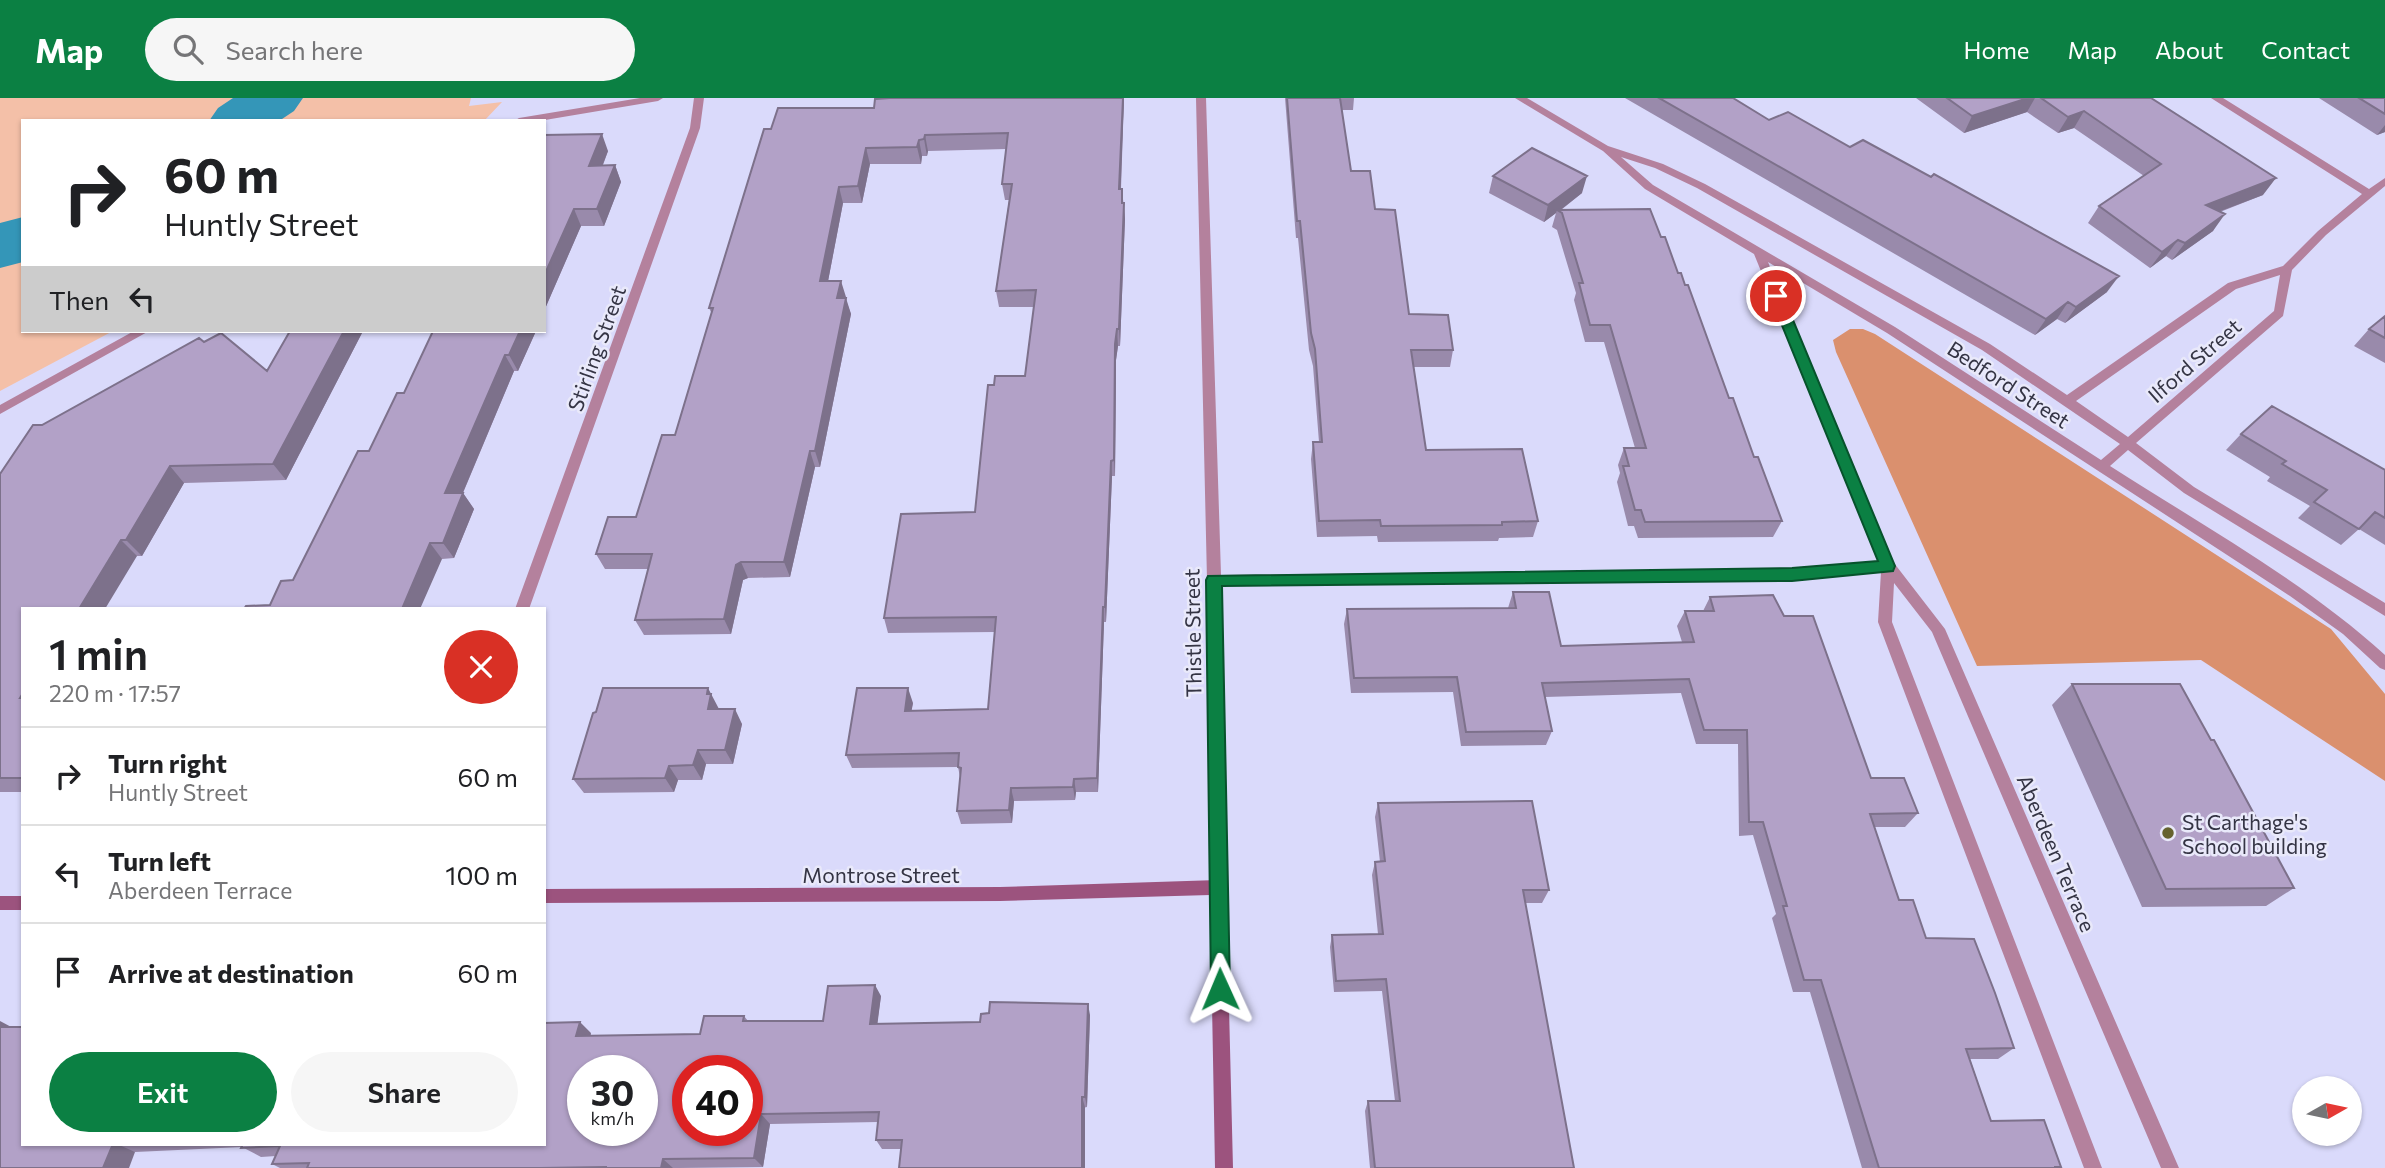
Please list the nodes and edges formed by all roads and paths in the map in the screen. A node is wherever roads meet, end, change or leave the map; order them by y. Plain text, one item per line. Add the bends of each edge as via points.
1 (658, 98) edge
2 (699, 98) edge
3 (1201, 98) edge
4 (1520, 98) edge
5 (2216, 98) edge
6 (531, 119) edge
7 (1604, 148) junction
8 (2385, 181) edge
9 (2368, 192) junction
10 (1759, 253) junction
11 (2287, 269) junction
12 (139, 333) edge
13 (2068, 400) junction
14 (0, 410) edge
15 (2127, 443) junction
16 (2101, 467) junction
17 (1888, 566) junction
18 (1214, 580) junction
19 (523, 607) edge
20 (2385, 610) edge
21 (2385, 664) edge
22 (1218, 887) junction
23 (546, 896) edge
24 (0, 903) edge
25 (21, 903) edge
26 (1224, 1168) edge
27 (2093, 1168) edge
28 (2170, 1168) edge

1 - 6 street
2 - 19 street, Stirling Street via 695,128
3 - 18 street, Thistle Street
4 - 7 street, Bedford Street
5 - 9 street
7 - 10 street, Bedford Street via 1649,187
7 - 13 street, Bedford Street via 1659,166 1710,190 1986,347
8 - 9 street, Ilford Street
9 - 11 street, Ilford Street
10 - 16 street, Bedford Street via 1891,330
10 - 17 street, Aberdeen Terrace
11 - 13 street, Ilford Street via 2232,286
11 - 15 street, Ilford Street via 2279,313
12 - 14 street
13 - 15 street, Bedford Street
15 - 16 street, Ilford Street
15 - 20 street, Bedford Street via 2189,489
16 - 21 street, Bedford Street via 2295,592
17 - 18 street via 1792,575
17 - 27 street, Aberdeen Terrace via 1885,622
17 - 28 street, Aberdeen Terrace via 1938,629
18 - 22 street, Thistle Street
22 - 23 street, Montrose Street via 1000,894
22 - 26 street, Thistle Street
24 - 25 street

